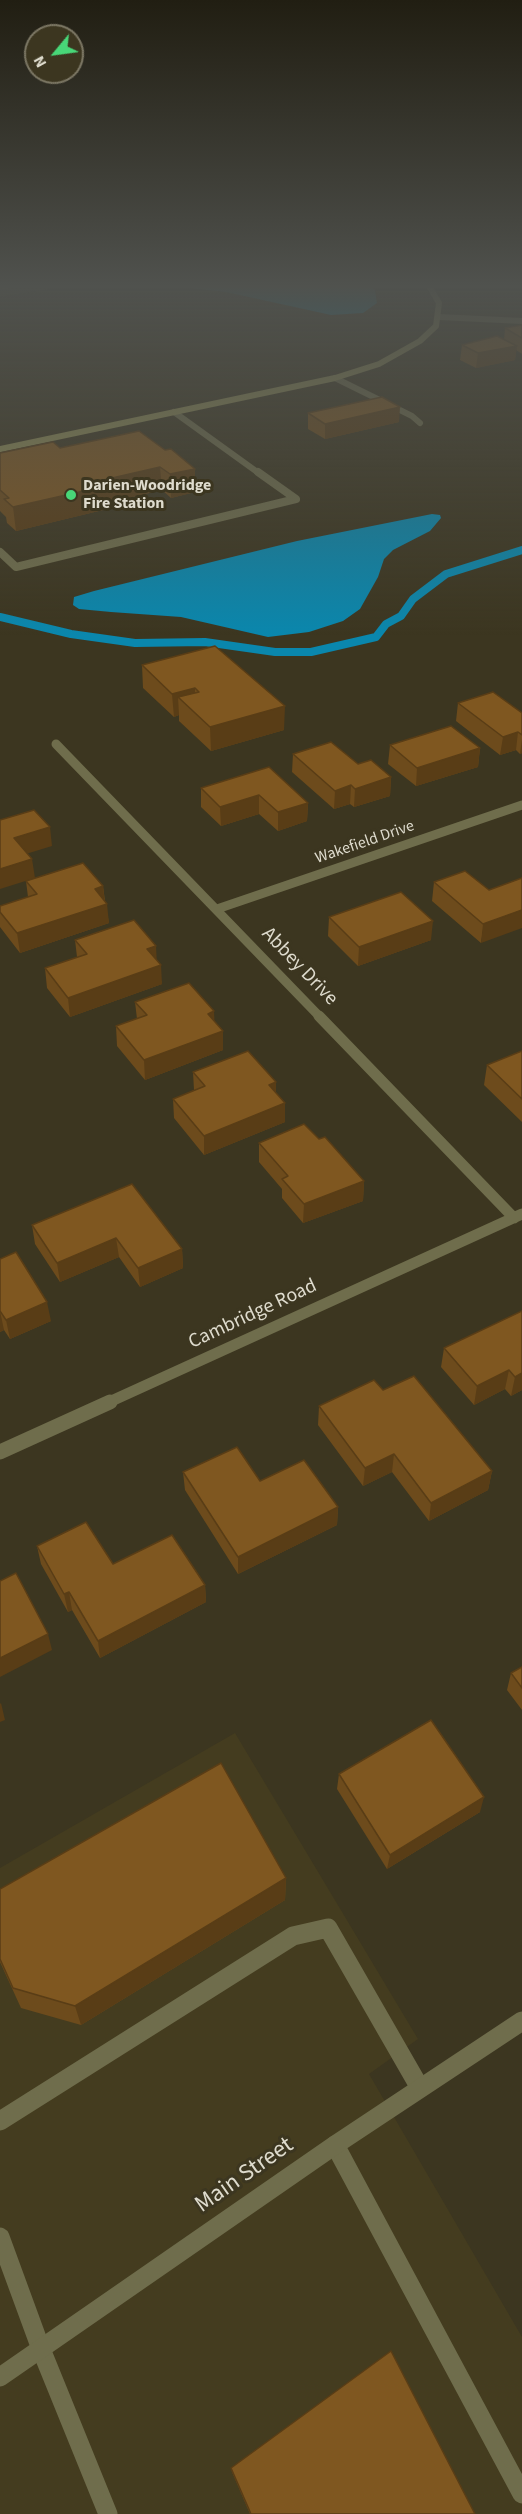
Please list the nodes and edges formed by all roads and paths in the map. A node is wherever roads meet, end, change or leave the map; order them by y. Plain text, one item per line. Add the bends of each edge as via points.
1 (225, 401) edge
2 (382, 401) edge
3 (174, 412) junction
4 (420, 423) dead end
5 (0, 449) edge
6 (0, 552) edge
7 (56, 744) dead end
8 (522, 805) edge
9 (218, 909) junction
10 (518, 1216) edge
11 (0, 1452) edge
12 (522, 2021) edge
13 (420, 2088) junction
14 (0, 2121) edge
15 (335, 2145) junction
16 (0, 2237) edge
17 (41, 2349) junction
18 (0, 2377) edge
19 (522, 2494) edge
20 (108, 2514) edge

1 - 3 street
2 - 4 street
3 - 5 street
3 - 6 street via 296,499 16,567
7 - 9 street, Abbey Drive
8 - 9 street, Wakefield Drive
9 - 10 street, Abbey Drive
10 - 11 street, Cambridge Road
12 - 13 street, Main Street
13 - 14 street via 328,1928 293,1936
13 - 15 street, Main Street
15 - 17 street, Main Street
15 - 19 street
16 - 17 street
17 - 18 street, Main Street
17 - 20 street

